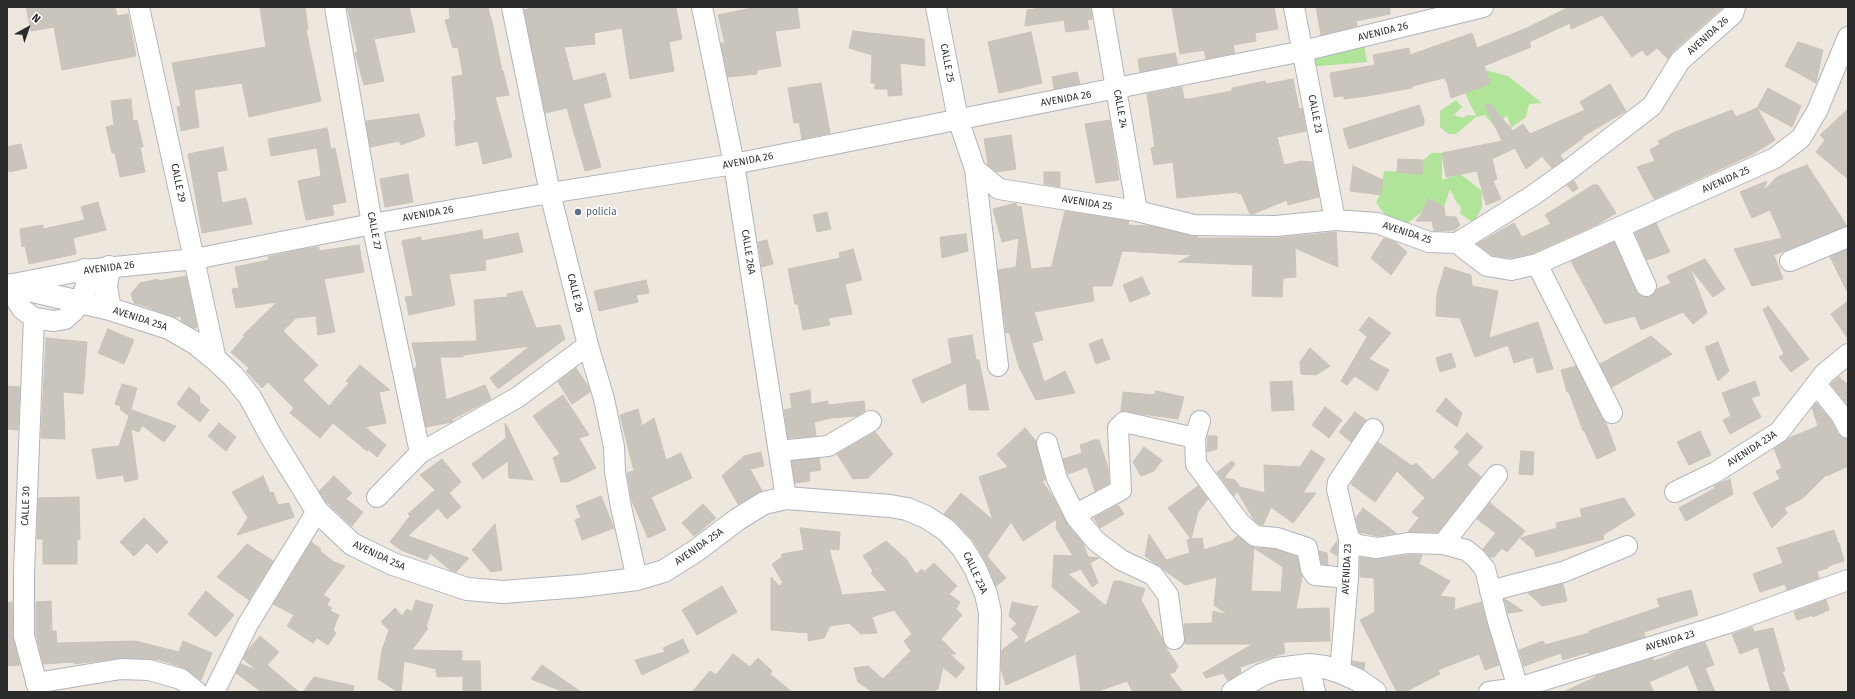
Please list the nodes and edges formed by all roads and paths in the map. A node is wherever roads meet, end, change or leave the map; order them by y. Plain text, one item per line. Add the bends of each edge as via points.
1 (139, 7) edge
2 (335, 7) edge
3 (512, 7) edge
4 (702, 7) edge
5 (936, 7) edge
6 (1102, 7) edge
7 (1294, 7) edge
8 (1735, 7) edge
9 (1474, 8) edge
10 (1848, 37) edge
11 (1303, 52) junction
12 (1116, 90) junction
13 (958, 118) junction
14 (734, 164) junction
15 (975, 169) junction
16 (550, 193) junction
17 (1137, 211) junction
18 (1335, 220) junction
19 (372, 224) junction
20 (1620, 228) junction
21 (1848, 237) edge
22 (1456, 243) junction
23 (195, 259) junction
24 (1790, 261) dead end
25 (1537, 264) junction
26 (109, 267) junction
27 (85, 270) junction
28 (7, 285) edge
29 (1646, 286) dead end
30 (81, 301) junction
31 (110, 309) junction
32 (34, 318) junction
33 (588, 345) junction
34 (1848, 354) edge
35 (216, 360) junction
36 (998, 366) dead end
37 (1816, 384) junction
38 (1612, 413) dead end
39 (871, 421) dead end
40 (1848, 428) edge
41 (1373, 429) dead end
42 (1048, 443) dead end
43 (779, 451) junction
44 (420, 453) junction
45 (1497, 475) dead end
46 (1675, 492) dead end
47 (377, 497) dead end
48 (786, 498) junction
49 (317, 511) junction
50 (1076, 517) junction
51 (1349, 539) junction
52 (1443, 544) junction
53 (1627, 546) dead end
54 (15, 572) edge
55 (1348, 578) junction
56 (637, 579) junction
57 (1848, 580) edge
58 (1490, 591) junction
59 (1174, 639) dead end
60 (1309, 665) junction
61 (1340, 672) junction
62 (37, 687) edge
63 (1518, 688) junction
64 (196, 692) edge
65 (214, 692) edge
66 (988, 692) edge
67 (1232, 692) edge
68 (1315, 692) edge
69 (1375, 692) edge
70 (1489, 692) edge

1 - 23 street, CALLE 29
2 - 19 street, CALLE 27
3 - 16 street, CALLE 26
4 - 14 street, CALLE 26A
5 - 13 street, CALLE 25
6 - 12 street, CALLE 24
7 - 11 street, CALLE 23
8 - 22 street, AVENIDA 26 via 1733,14 1680,61 1652,106 1532,196
9 - 11 street, AVENIDA 26
10 - 20 street, AVENIDA 25 via 1817,111 1801,138 1776,158
11 - 12 street, AVENIDA 26
11 - 18 street, CALLE 23
12 - 13 street, AVENIDA 26
12 - 17 street, CALLE 24
13 - 14 street, AVENIDA 26
13 - 15 street
14 - 16 street, AVENIDA 26
14 - 43 street, CALLE 26A
15 - 17 street, AVENIDA 25 via 999,189
15 - 36 street
16 - 19 street, AVENIDA 26
16 - 33 street, CALLE 26
17 - 18 street, AVENIDA 25 via 1194,225 1276,226
18 - 22 street, AVENIDA 25 via 1377,223 1429,242
19 - 23 street, AVENIDA 26
19 - 44 street, CALLE 27
20 - 25 street, AVENIDA 25
20 - 29 street
21 - 24 street
22 - 25 street, AVENIDA 25 via 1486,266 1511,270
23 - 26 street, AVENIDA 26
23 - 35 street, CALLE 29
25 - 38 street
26 - 27 street, AVENIDA 26
26 - 31 main road via 106,287
27 - 28 street, AVENIDA 26
27 - 30 main road via 87,286
28 - 30 main road, AVENIDA 25A
28 - 32 street via 22,309
30 - 31 main road, AVENIDA 25A
30 - 32 street via 65,319 54,321
31 - 35 main road, AVENIDA 25A via 169,328 195,343
32 - 54 street, CALLE 30
33 - 44 street via 518,397
33 - 56 street, CALLE 26 via 604,399 614,447 621,507
34 - 37 street, AVENIDA 23A
35 - 49 main road, AVENIDA 25A via 233,376 250,398
37 - 40 street via 1841,414
37 - 46 street, AVENIDA 23A via 1779,432 1716,472
39 - 43 street via 828,446
41 - 51 street, AVENIDA 23 via 1338,482 1337,489
42 - 50 street via 1057,479
43 - 48 street, CALLE 26A
44 - 47 street
45 - 52 street
48 - 56 main road, AVENIDA 25A via 764,503 664,571
48 - 66 main road, CALLE 23A via 907,510 926,517 946,530 962,547 975,568 986,594 990,612
49 - 56 main road, AVENIDA 25A via 352,544 393,564 467,589 503,592
49 - 65 street via 248,624
50 - 55 street via 1121,490 1118,428 1124,422 1197,429 1196,464 1240,523 1255,536 1277,538 1307,548 1311,569 1315,575
50 - 59 street via 1096,541 1121,560 1154,575 1168,595
51 - 52 street via 1358,545 1377,548 1408,544
51 - 55 street, AVENIDA 23
52 - 58 street via 1466,550 1476,558 1485,569
53 - 58 street via 1563,572
54 - 62 street, CALLE 30 via 24,636
55 - 61 street, AVENIDA 23
57 - 63 street, AVENIDA 23 via 1725,624
58 - 63 street
60 - 61 main road
60 - 67 main road via 1277,669
60 - 68 street
61 - 69 main road
62 - 64 street via 121,669 149,670 181,679
63 - 70 street, AVENIDA 23

